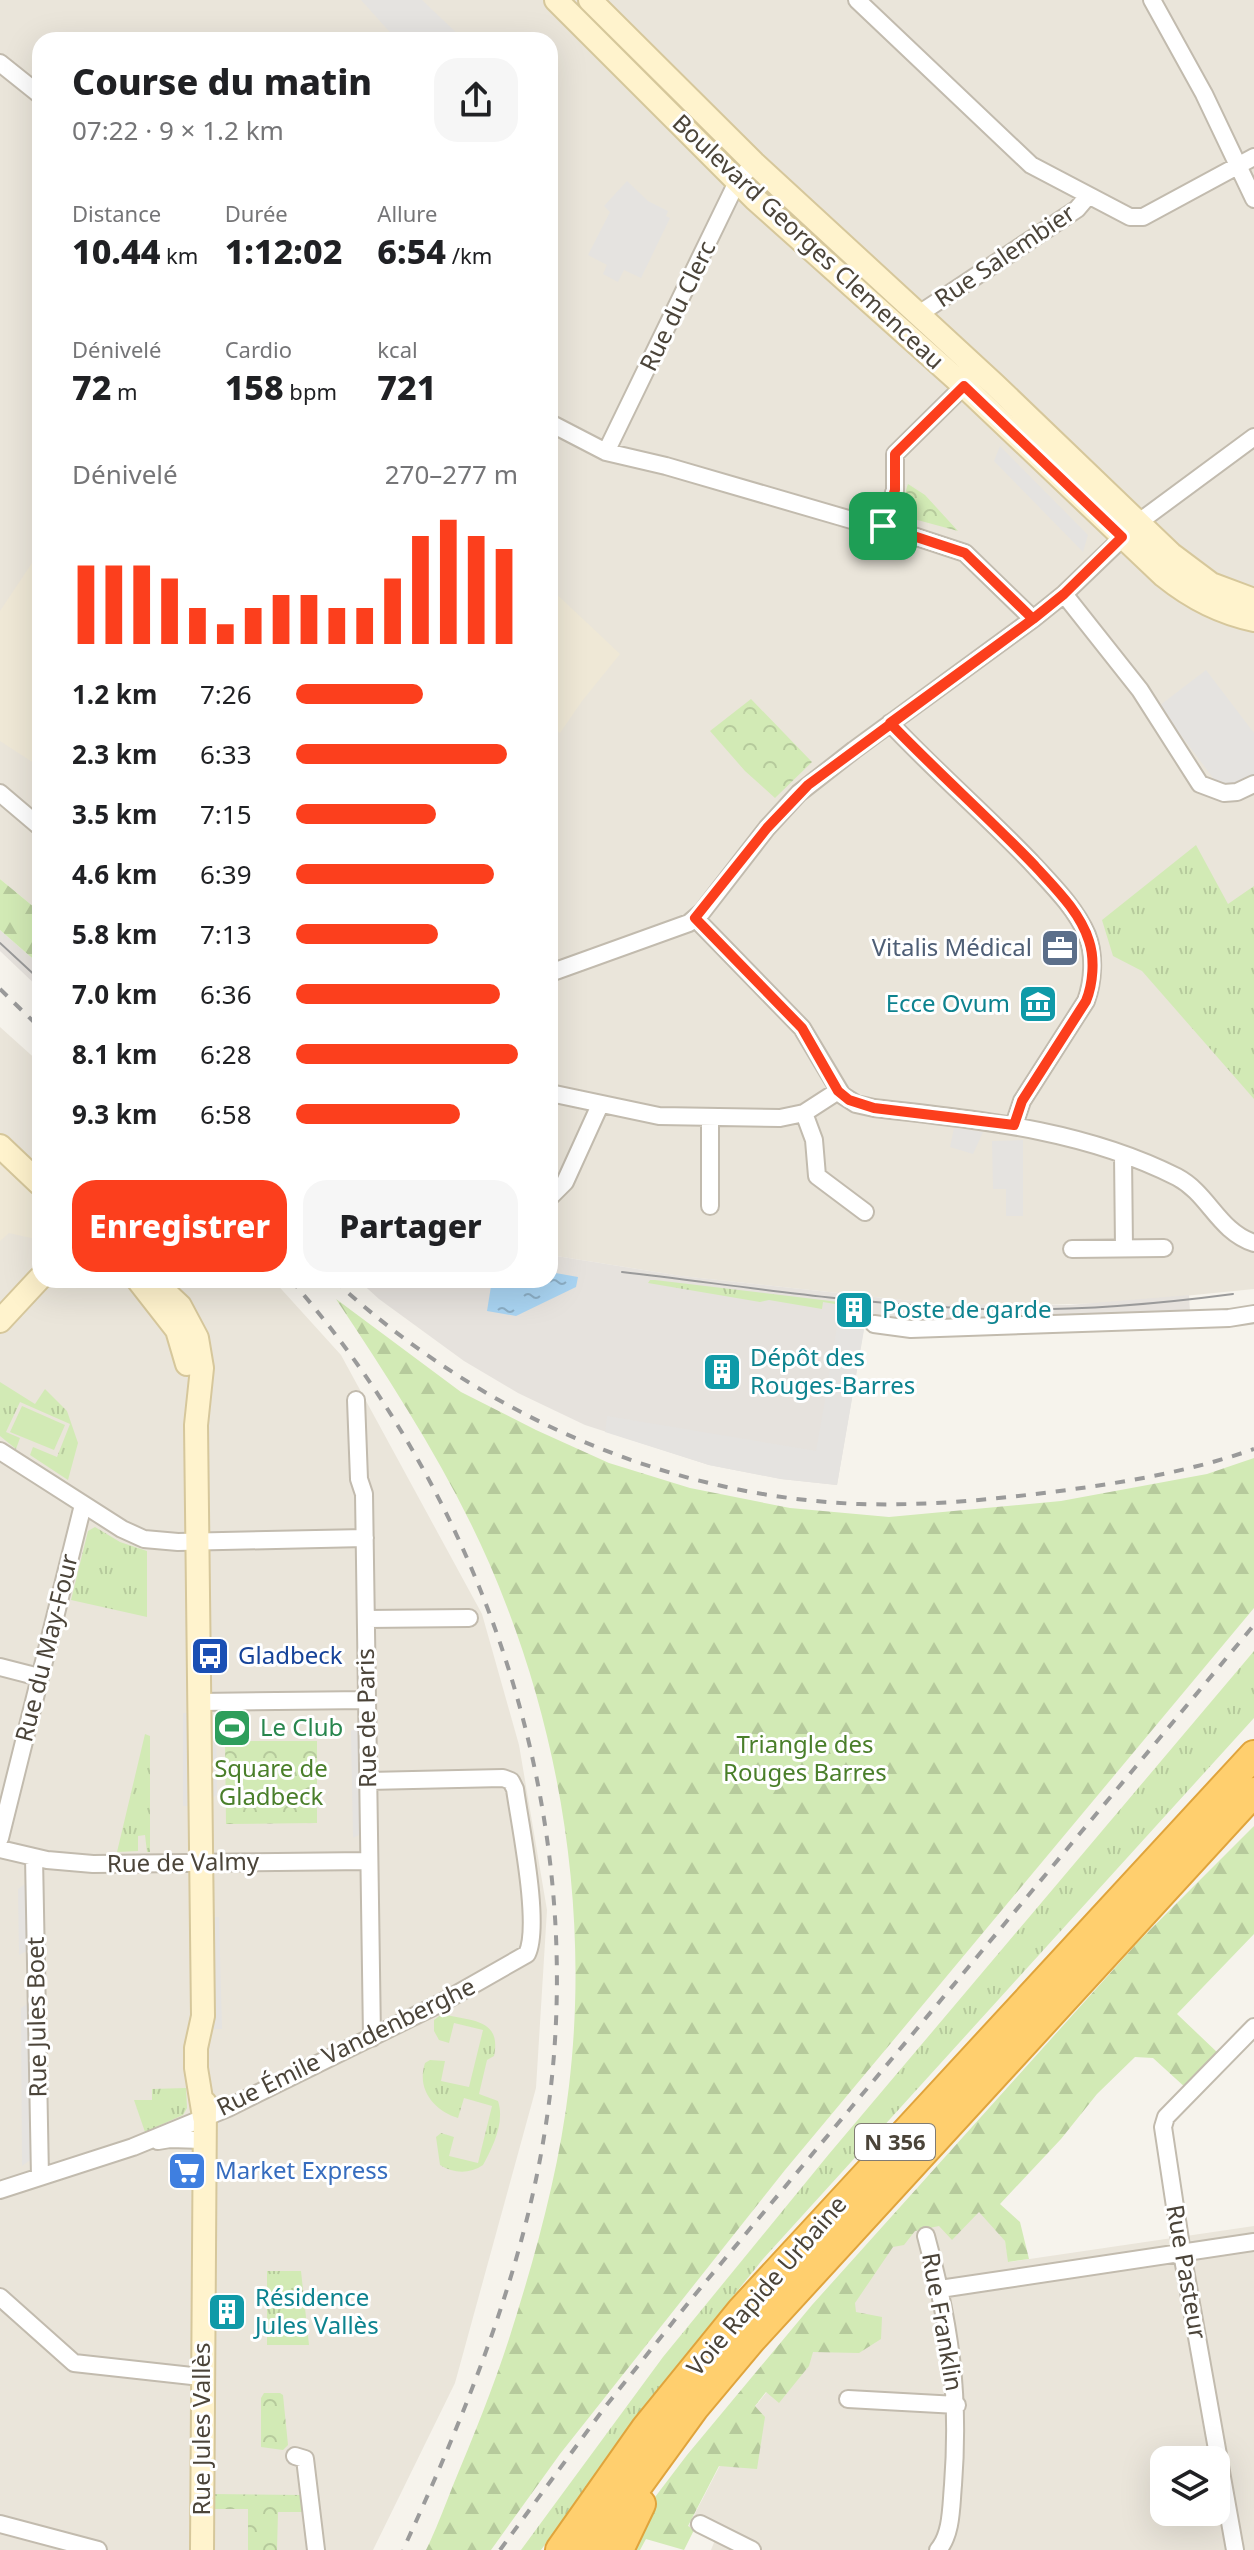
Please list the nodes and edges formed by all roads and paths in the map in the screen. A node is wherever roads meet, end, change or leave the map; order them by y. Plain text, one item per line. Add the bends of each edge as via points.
1 (556, 0) edge
2 (590, 0) edge
3 (857, 0) edge
4 (1152, 0) edge
5 (0, 63) edge
6 (32, 89) edge
7 (1254, 157) edge
8 (754, 163) junction
9 (1237, 165) junction
10 (737, 182) junction
11 (1088, 196) junction
12 (1254, 199) edge
13 (919, 314) junction
14 (972, 378) junction
15 (558, 427) edge
16 (1254, 437) edge
17 (606, 452) junction
18 (883, 526) junction
19 (1130, 530) junction
20 (1064, 594) junction
21 (1254, 600) edge
22 (1033, 619) junction
23 (1254, 620) edge
24 (890, 723) junction
25 (1254, 784) edge
26 (0, 793) edge
27 (32, 820) edge
28 (695, 918) junction
29 (558, 970) edge
30 (838, 1091) junction
31 (558, 1095) edge
32 (600, 1105) junction
33 (804, 1113) junction
34 (710, 1117) junction
35 (1014, 1125) junction
36 (0, 1146) edge
37 (1123, 1155) junction
38 (32, 1176) edge
39 (558, 1189) edge
40 (710, 1206) dead end
41 (865, 1212) dead end
42 (1254, 1243) edge
43 (1124, 1248) junction
44 (1164, 1248) dead end
45 (1072, 1249) dead end
46 (32, 1286) edge
47 (145, 1288) edge
48 (160, 1288) edge
49 (2, 1314) edge
50 (1254, 1314) edge
51 (874, 1324) dead end
52 (356, 1400) dead end
53 (196, 1425) junction
54 (0, 1451) edge
55 (83, 1505) junction
56 (365, 1538) junction
57 (198, 1541) junction
58 (469, 1618) dead end
59 (366, 1619) junction
60 (0, 1667) edge
61 (39, 1677) junction
62 (367, 1700) junction
63 (199, 1702) junction
64 (1254, 1738) edge
65 (1254, 1755) edge
66 (368, 1781) junction
67 (1254, 1792) edge
68 (1254, 1799) edge
69 (1201, 1812) junction
70 (0, 1838) edge
71 (0, 1849) edge
72 (34, 1857) junction
73 (1191, 1860) junction
74 (368, 1861) junction
75 (201, 1863) junction
76 (1254, 2027) edge
77 (372, 2038) junction
78 (204, 2117) junction
79 (203, 2140) junction
80 (133, 2147) junction
81 (40, 2177) junction
82 (0, 2190) edge
83 (926, 2236) dead end
84 (1254, 2242) edge
85 (1182, 2253) junction
86 (940, 2289) junction
87 (0, 2297) edge
88 (201, 2377) junction
89 (848, 2399) dead end
90 (957, 2405) junction
91 (694, 2408) junction
92 (295, 2456) dead end
93 (0, 2524) edge
94 (700, 2524) dead end
95 (723, 2544) edge
96 (947, 2547) edge
97 (98, 2550) edge
98 (202, 2550) edge
99 (316, 2550) edge
100 (560, 2550) edge
101 (591, 2550) edge
102 (619, 2550) edge
103 (752, 2550) edge
104 (1235, 2550) edge

1 - 10 main road, Boulevard Georges Clemenceau
2 - 8 main road, Boulevard Georges Clemenceau
3 - 11 street via 1031,165
4 - 9 street
5 - 6 street
7 - 9 street
8 - 10 street, Rue du Clerc
8 - 13 main road, Boulevard Georges Clemenceau
9 - 11 street via 1143,217 1130,217
9 - 12 street
10 - 14 main road, Boulevard Georges Clemenceau
10 - 17 street, Rue du Clerc
11 - 13 street, Rue Salembier via 1077,209
13 - 14 main road, Boulevard Georges Clemenceau
14 - 18 street via 895,454 895,490
14 - 19 main road, Boulevard Georges Clemenceau
15 - 17 street
16 - 19 street
17 - 18 street
18 - 22 street via 965,553
19 - 20 street
19 - 21 main road, Boulevard Georges Clemenceau via 1199,576
19 - 23 main road, Boulevard Georges Clemenceau via 1183,592
20 - 22 street
20 - 25 street via 1140,690 1200,784 1224,793
22 - 24 street
24 - 28 street via 789,803
24 - 35 street via 1057,890 1090,944 1086,1001 1022,1101
26 - 27 street
28 - 29 street
28 - 30 street via 802,1028
30 - 33 street
30 - 35 street via 865,1106
31 - 32 street
32 - 34 street via 659,1116
32 - 39 street
33 - 34 street
33 - 41 street via 814,1140 817,1176
34 - 40 street
35 - 37 street
36 - 38 main road
37 - 42 street via 1188,1184 1225,1227
37 - 43 street
43 - 44 street
43 - 45 street
46 - 49 main road
47 - 53 main road via 181,1338
48 - 53 main road via 180,1306 197,1338 202,1368
50 - 51 street via 911,1329
52 - 56 street, Rue de Paris
53 - 57 main road, Rue Jules Vallès
54 - 55 street
55 - 57 street via 144,1539
55 - 61 street, Rue du May-Four
56 - 57 street
56 - 59 street, Rue de Paris
57 - 63 main road, Rue Jules Vallès
58 - 59 street
59 - 62 street, Rue de Paris
60 - 61 street
61 - 70 street, Rue du May-Four
62 - 63 street
62 - 66 street, Rue de Paris
63 - 75 main road, Rue Jules Vallès
64 - 69 highway
65 - 69 highway, Voie Rapide Urbaine / N 356
66 - 74 street, Rue de Paris
66 - 77 street, Rue Émile Vandenberghe via 511,1781 531,1924 523,1958
67 - 73 highway, Voie Rapide Urbaine / N 356
68 - 73 highway
69 - 100 highway, Voie Rapide Urbaine / N 356 via 741,2311 646,2428
71 - 72 street, Rue de Valmy
72 - 75 street, Rue de Valmy via 84,1864
72 - 81 street, Rue Jules Boet
73 - 91 highway, Voie Rapide Urbaine / N 356 via 804,2279
74 - 75 street, Rue de Valmy
74 - 77 street, Rue de Paris
75 - 78 main road, Rue Jules Vallès via 203,2016 211,2062
76 - 85 street, Rue Pasteur via 1164,2122
77 - 78 street, Rue Émile Vandenberghe
78 - 79 main road, Rue Jules Vallès
78 - 80 street, Rue Émile Vandenberghe
79 - 80 street, Rue Émile Vandenberghe via 170,2139
79 - 88 main road, Rue Jules Vallès
80 - 81 street, Rue Émile Vandenberghe
81 - 82 street, Rue Émile Vandenberghe
83 - 86 street, Rue Franklin
84 - 85 street
85 - 86 street
85 - 104 street, Rue Pasteur
86 - 90 street, Rue Franklin
87 - 88 street via 66,2358 82,2365
88 - 98 main road, Rue Jules Vallès
89 - 90 street
90 - 96 street, Rue Franklin
91 - 101 highway, Voie Rapide Urbaine / N 356
91 - 102 highway
92 - 99 street via 305,2459
93 - 97 street
94 - 95 street
95 - 103 street

